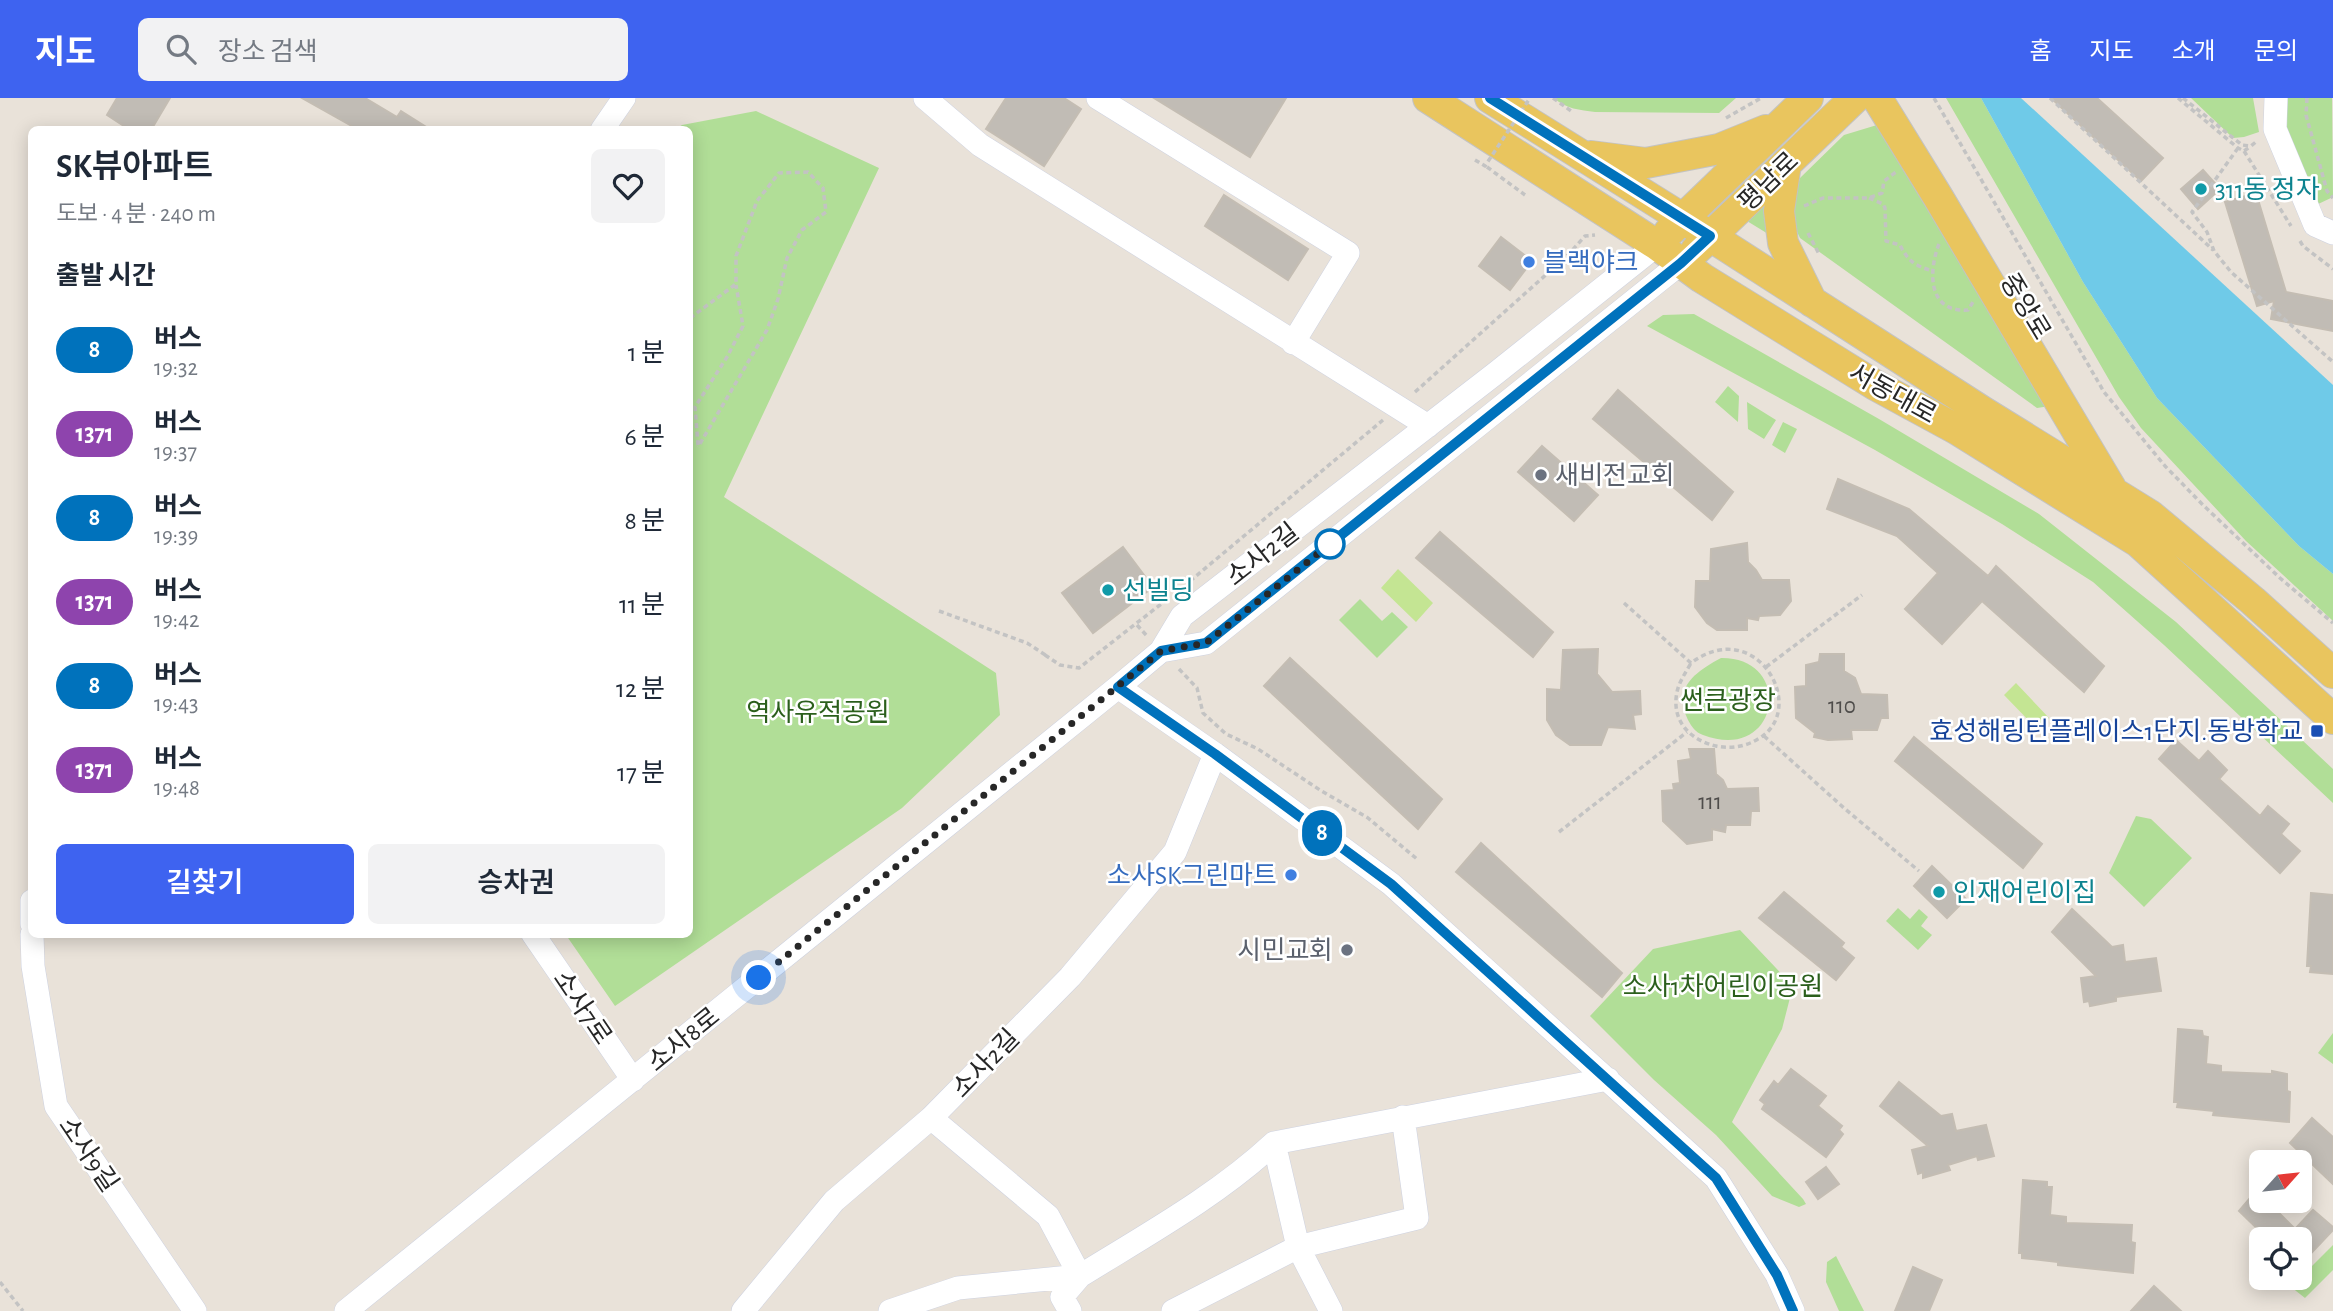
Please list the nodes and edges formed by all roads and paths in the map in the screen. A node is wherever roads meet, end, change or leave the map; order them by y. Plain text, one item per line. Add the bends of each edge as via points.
1 (624, 98) edge
2 (925, 98) edge
3 (1098, 98) edge
4 (1428, 98) edge
5 (1490, 98) edge
6 (1530, 98) edge
7 (1553, 98) edge
8 (1761, 98) edge
9 (1808, 98) edge
10 (1855, 98) edge
11 (1877, 98) edge
12 (1901, 98) edge
13 (1934, 98) edge
14 (2050, 98) edge
15 (2180, 98) edge
16 (2276, 98) edge
17 (2307, 98) edge
18 (1571, 111) dead end
19 (1717, 123) dead end
20 (1783, 123) junction
21 (605, 126) edge
22 (2259, 140) dead end
23 (2250, 146) junction
24 (2238, 148) junction
25 (1581, 155) junction
26 (1475, 160) dead end
27 (1786, 164) junction
28 (1485, 166) junction
29 (1906, 171) dead end
30 (1525, 195) dead end
31 (1868, 198) junction
32 (2333, 198) edge
33 (1797, 209) dead end
34 (1682, 218) junction
35 (1622, 223) junction
36 (1808, 232) dead end
37 (2333, 233) edge
38 (1710, 236) junction
39 (1941, 238) dead end
40 (1657, 245) junction
41 (2214, 251) junction
42 (1819, 254) dead end
43 (1681, 263) junction
44 (1933, 271) junction
45 (736, 284) junction
46 (1974, 298) dead end
47 (1812, 302) junction
48 (693, 315) edge
49 (1293, 343) junction
50 (2333, 362) edge
51 (1398, 408) junction
52 (1428, 426) junction
53 (2115, 494) junction
54 (2150, 515) junction
55 (2138, 542) junction
56 (1189, 582) dead end
57 (1862, 595) dead end
58 (1168, 599) dead end
59 (1624, 603) dead end
60 (939, 611) dead end
61 (2333, 623) edge
62 (1161, 651) junction
63 (1045, 655) dead end
64 (1691, 663) junction
65 (1060, 665) junction
66 (1766, 667) junction
67 (2333, 673) edge
68 (1118, 687) junction
69 (2333, 719) edge
70 (1687, 732) junction
71 (1763, 736) junction
72 (1215, 754) junction
73 (1559, 832) dead end
74 (1417, 859) dead end
75 (1919, 871) dead end
76 (32, 938) edge
77 (536, 938) edge
78 (1608, 1079) junction
79 (633, 1080) junction
80 (931, 1118) junction
81 (1403, 1118) junction
82 (1274, 1143) junction
83 (1298, 1247) junction
84 (1080, 1276) junction
85 (0, 1282) edge
86 (23, 1311) edge
87 (195, 1311) edge
88 (346, 1311) edge
89 (743, 1311) edge
90 (890, 1311) edge
91 (1070, 1311) edge
92 (1173, 1311) edge
93 (1331, 1311) edge
94 (1793, 1311) edge

1 - 21 street
2 - 49 street via 980,145
3 - 49 street via 1348,253
4 - 35 main road, 서동대로
5 - 25 main road, 서동대로
6 - 28 path, bridge
7 - 18 path
8 - 19 path
9 - 20 main road, 평남로
10 - 27 main road, 평남로
11 - 53 main road, 중앙로
12 - 54 main road, 중앙로
13 - 61 path via 2104,392 2203,505
14 - 41 path
15 - 23 path via 2242,145
15 - 24 path
16 - 37 street via 2276,129 2315,225
17 - 32 path via 2306,115 2327,191
20 - 25 main road via 1719,149 1646,163
20 - 34 main road, 평남로
22 - 23 path
23 - 24 path via 2244,151
24 - 41 path via 2192,212
25 - 34 main road, 서동대로
26 - 28 path, bridge
27 - 38 main road, 평남로
27 - 47 main road via 1779,211 1783,243
28 - 30 path
29 - 31 path via 1888,176 1882,193
31 - 33 path via 1823,198
31 - 44 path via 1885,208 1886,241 1900,245 1915,266
34 - 38 main road, 서동대로
34 - 40 main road, 평남로
35 - 40 main road, 서동대로
35 - 51 path via 1612,234 1586,236
36 - 42 path
38 - 43 main road, 평남로
38 - 47 main road, 서동대로
39 - 44 path
40 - 43 main road, 서동대로
40 - 52 street, 소사2길
41 - 50 path via 2231,272
43 - 55 main road, 서동대로
43 - 62 street, 소사2길 via 1206,643
44 - 46 path via 1937,297 1944,307 1968,310
45 - 45 path via 743,326 695,407 698,447 766,330 787,258 802,230 826,212 823,188 808,172 779,173 757,201 736,256
45 - 48 path
47 - 53 main road, 서동대로
49 - 51 street
51 - 52 street
51 - 56 path
52 - 62 street, 소사2길 via 1182,616
53 - 54 main road, 서동대로
53 - 55 main road, 중앙로
54 - 67 main road, 서동대로
55 - 69 main road, 서동대로
57 - 66 path
58 - 65 path via 1079,668
59 - 64 path
60 - 65 path via 1027,643
62 - 68 street, 소사8로
62 - 74 path via 1197,688 1203,713 1226,733 1368,818
63 - 65 path
64 - 66 path via 1712,652 1741,649
64 - 70 path via 1676,700
66 - 71 path via 1779,702 1775,722
68 - 72 street
68 - 79 street, 소사8로
70 - 71 path via 1700,742 1727,748
70 - 73 path
71 - 75 path
72 - 78 street via 1391,884
72 - 80 street, 소사2길 via 1175,852 1070,977
76 - 87 street, 소사9길 via 56,1106
77 - 79 street, 소사7로
78 - 81 street
78 - 94 street via 1716,1178 1777,1275
79 - 88 street, 소사8로
80 - 84 street via 1048,1216
80 - 89 street, 소사2길 via 834,1201
81 - 82 street
81 - 83 street via 1417,1218
82 - 83 street
82 - 84 street via 1184,1211
83 - 92 street
83 - 93 street
84 - 90 street via 958,1287
84 - 91 street via 1062,1297
85 - 86 path

